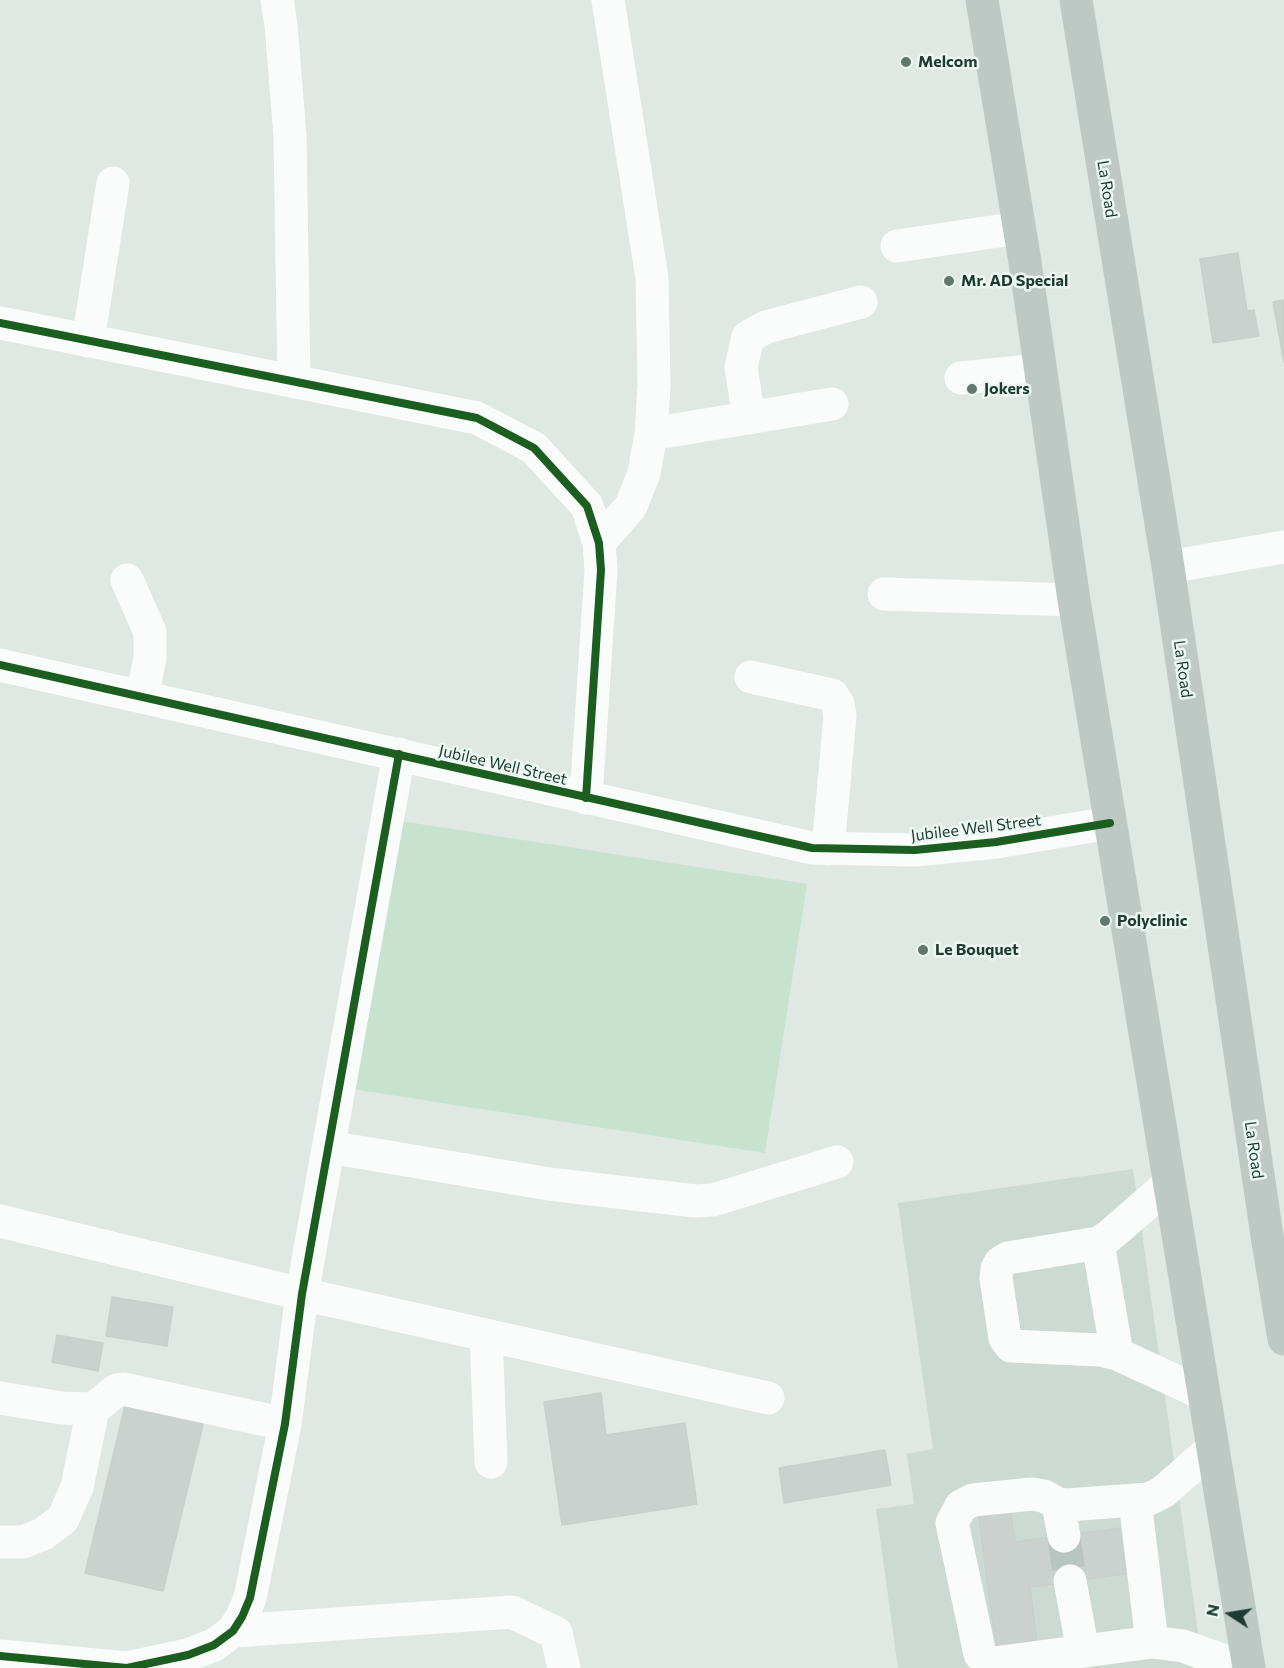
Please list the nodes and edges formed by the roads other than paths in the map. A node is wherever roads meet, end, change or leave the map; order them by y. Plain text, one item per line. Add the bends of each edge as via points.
1 (277, 0) edge
2 (608, 0) edge
3 (982, 0) edge
4 (1076, 0) edge
5 (113, 183) dead end
6 (1019, 228) junction
7 (897, 246) dead end
8 (861, 302) dead end
9 (0, 323) edge
10 (88, 341) junction
11 (1040, 370) junction
12 (962, 378) dead end
13 (294, 382) junction
14 (832, 404) dead end
15 (749, 417) junction
16 (651, 434) junction
17 (599, 543) junction
18 (1284, 547) edge
19 (1168, 567) junction
20 (127, 580) dead end
21 (884, 594) dead end
22 (1074, 600) junction
23 (0, 665) edge
24 (751, 677) dead end
25 (142, 697) junction
26 (399, 754) junction
27 (586, 798) junction
28 (1110, 823) junction
29 (828, 849) junction
30 (329, 1147) junction
31 (837, 1162) dead end
32 (1168, 1184) junction
33 (0, 1221) edge
34 (1276, 1241) edge
35 (1098, 1243) junction
36 (302, 1294) junction
37 (486, 1335) junction
38 (1284, 1339) edge
39 (1117, 1354) junction
40 (1204, 1394) junction
41 (0, 1398) edge
42 (768, 1398) dead end
43 (93, 1409) junction
44 (285, 1424) junction
45 (1213, 1448) junction
46 (491, 1462) dead end
47 (1135, 1501) junction
48 (1058, 1504) junction
49 (1064, 1536) tunnel mouth
50 (0, 1542) edge
51 (1070, 1581) tunnel mouth
52 (233, 1631) junction
53 (1152, 1642) junction
54 (1083, 1651) junction
55 (0, 1656) edge
56 (188, 1662) edge
57 (564, 1668) edge
58 (1247, 1668) edge

1 - 13 street via 290,136
2 - 16 street via 652,278
3 - 6 main road
4 - 19 main road, La Road
5 - 10 street
6 - 7 street
6 - 11 main road
8 - 15 street via 766,327 748,337 741,367
9 - 10 street
10 - 13 street
11 - 12 street
11 - 22 main road
13 - 17 street via 477,418 534,448 587,506
14 - 15 street
15 - 16 street
16 - 17 street via 644,473 631,506
17 - 27 street via 601,570
18 - 19 street
19 - 34 main road, La Road
20 - 25 street via 150,632 150,658
21 - 22 street
22 - 28 main road
23 - 25 street, Jubilee Well Street
24 - 29 street via 832,695 838,704
25 - 26 street, Jubilee Well Street
26 - 27 street, Jubilee Well Street
26 - 30 street
27 - 29 street, Jubilee Well Street
28 - 29 street, Jubilee Well Street via 996,842 915,850
28 - 32 main road
30 - 31 street via 549,1184 695,1201 722,1197
30 - 36 street
32 - 35 street
32 - 40 main road
33 - 36 street
34 - 38 main road, La Road
35 - 39 street
35 - 39 street via 1008,1258 1000,1263 996,1278 1005,1338 1011,1346
36 - 37 street
36 - 44 street
37 - 42 street
37 - 46 street
39 - 40 street
40 - 45 main road
41 - 43 street
43 - 44 street via 123,1389
43 - 50 street via 77,1487 63,1519 43,1534 23,1542
44 - 52 street via 250,1598
45 - 47 street via 1156,1497
45 - 58 main road
47 - 48 street
47 - 53 street
48 - 49 street
48 - 54 street via 1032,1494 972,1500 961,1506 952,1522 980,1654 986,1660 994,1663
51 - 54 street
52 - 56 street
52 - 57 street via 512,1612 556,1633
53 - 54 street
53 - 58 street via 1183,1646
55 - 56 street via 127,1668

